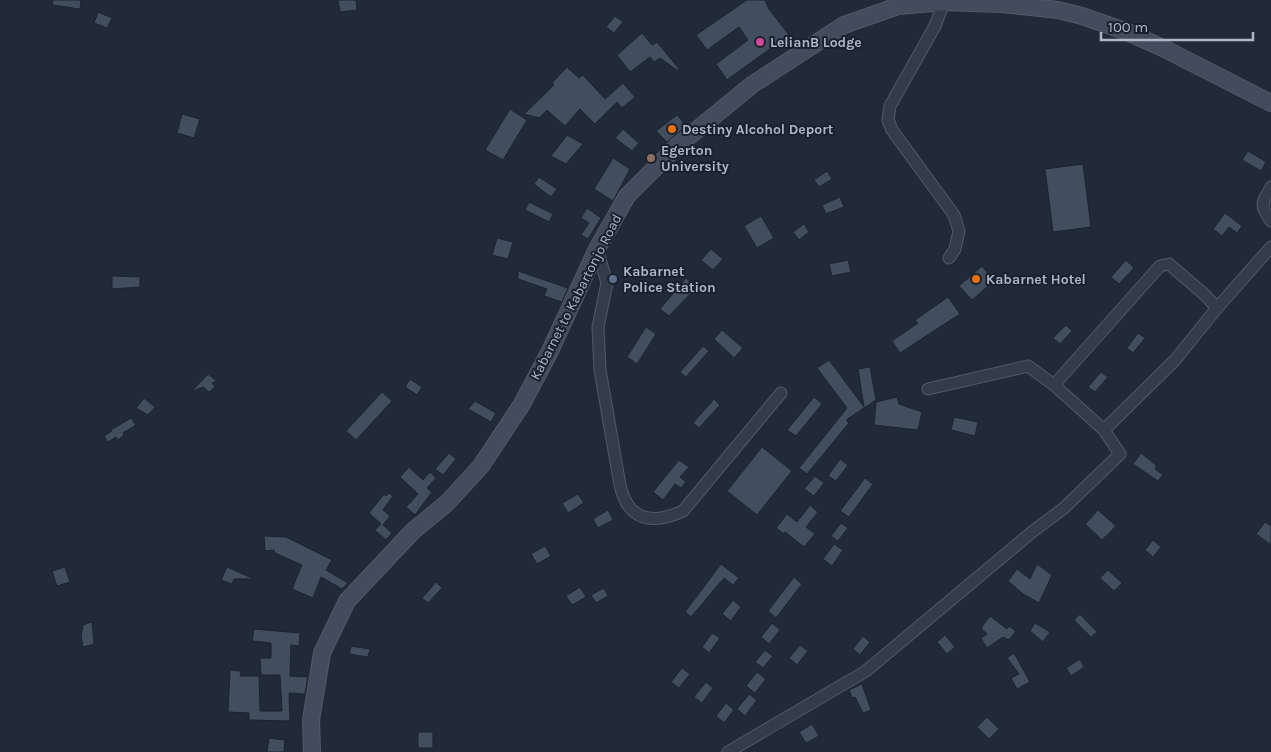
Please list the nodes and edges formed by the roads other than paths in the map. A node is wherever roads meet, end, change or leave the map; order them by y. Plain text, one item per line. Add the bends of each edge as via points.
1 (944, 2) junction
2 (1271, 103) edge
3 (1271, 187) edge
4 (1271, 221) edge
5 (1271, 247) edge
6 (597, 249) junction
7 (948, 258) dead end
8 (1217, 308) junction
9 (1054, 385) junction
10 (928, 389) dead end
11 (781, 393) dead end
12 (1104, 430) junction
13 (312, 752) edge
14 (728, 752) edge

1 - 2 main road, Kabarnet to Kabartonjo Road via 1045,8 1082,16 1163,48
1 - 6 main road, Kabarnet to Kabartonjo Road via 898,6 844,25 753,84 650,170 627,196
1 - 7 street via 935,26 890,106 888,120 954,216 959,231 955,248
3 - 4 street via 1262,204
5 - 8 street
6 - 11 street via 607,283 598,327 600,370 620,485 629,509 637,515 655,519 669,518 683,511
6 - 13 main road, Kabarnet to Kabartonjo Road via 546,360 522,404 481,466 347,601 322,653 311,720
8 - 9 street via 1168,264 1160,266
8 - 12 street via 1174,360
9 - 10 street via 1028,366
9 - 12 street
12 - 14 street via 1120,454 1064,508 866,671

